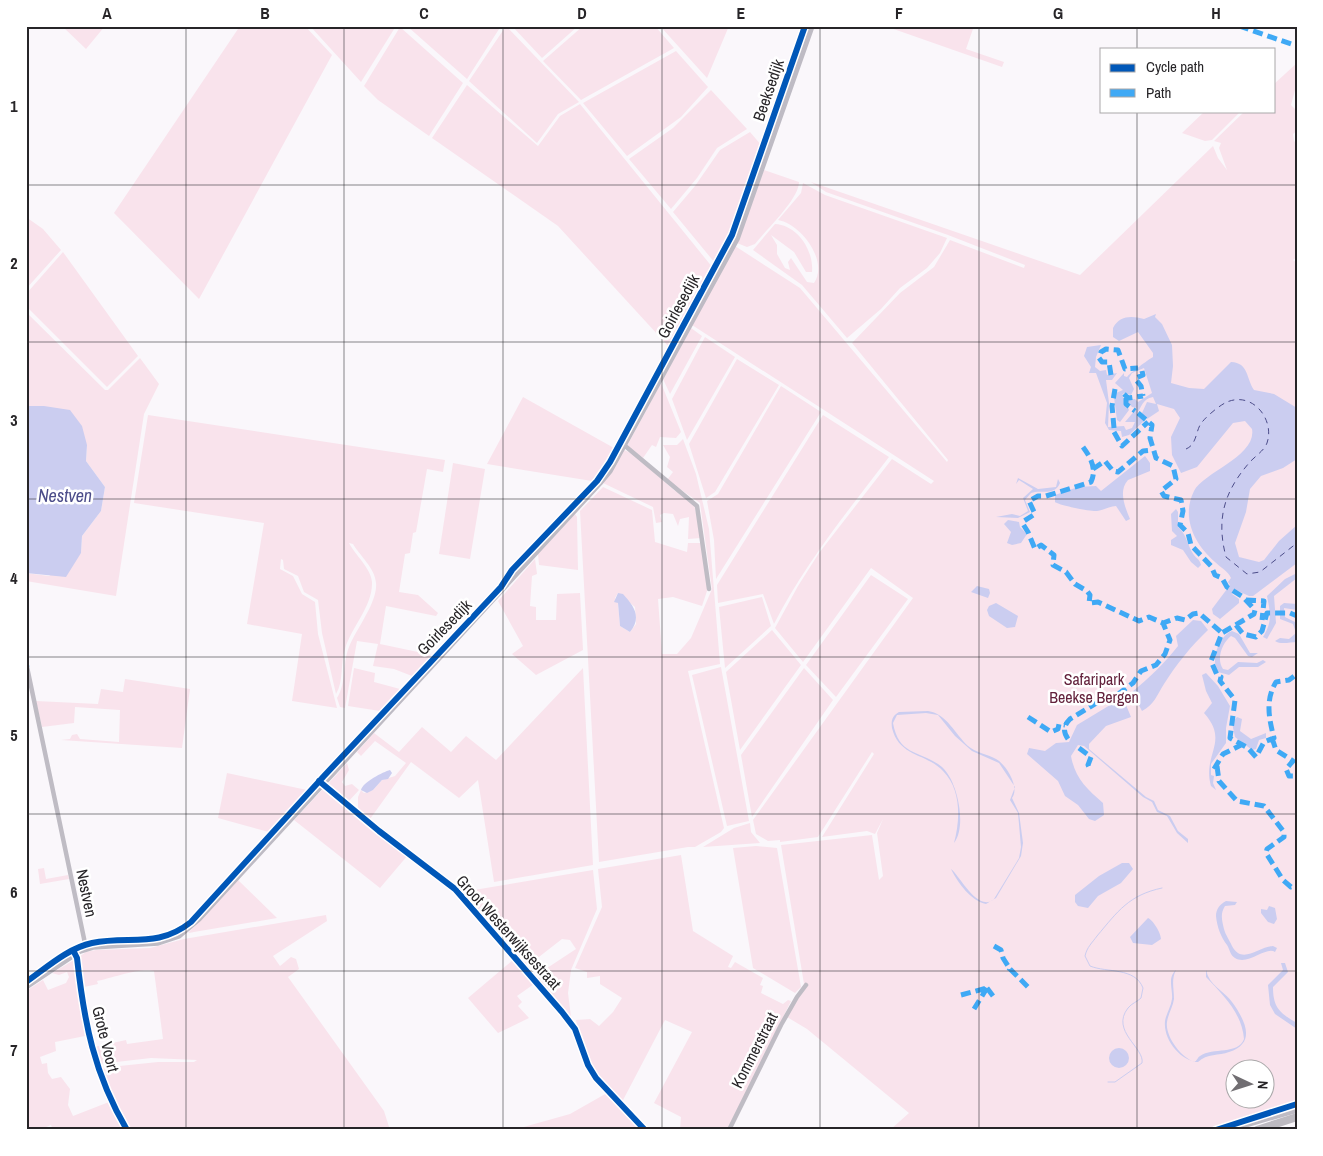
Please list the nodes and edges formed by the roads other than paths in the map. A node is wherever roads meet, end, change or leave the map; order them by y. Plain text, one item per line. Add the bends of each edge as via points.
1 (812, 26) edge
2 (763, 165) joint
3 (624, 446) junction
4 (709, 588) dead end
5 (27, 667) edge
6 (323, 784) junction
7 (86, 948) junction
8 (76, 954) junction
9 (806, 985) dead end
10 (26, 987) edge
11 (1297, 1110) edge
12 (1297, 1117) edge
13 (127, 1130) edge
14 (645, 1130) edge
15 (730, 1130) edge
16 (1228, 1130) edge
17 (1257, 1130) edge

1 - 2 street, Beeksedijk
2 - 3 street, Goirlesedijk via 736,239
3 - 4 street via 675,490 695,502
3 - 6 street, Goirlesedijk via 600,483
5 - 7 street, Nestven
6 - 7 street, Goirlesedijk via 199,919 179,936 158,943
6 - 14 street, Groot Westerwijksestraat via 459,894 566,1017 575,1029 596,1078
7 - 8 street, Goirlesedijk
8 - 10 street, Goirlesedijk
8 - 13 street, Grote Voort via 84,1013 98,1070
9 - 15 street, Kommerstraat via 781,1024
11 - 16 street
12 - 17 highway

